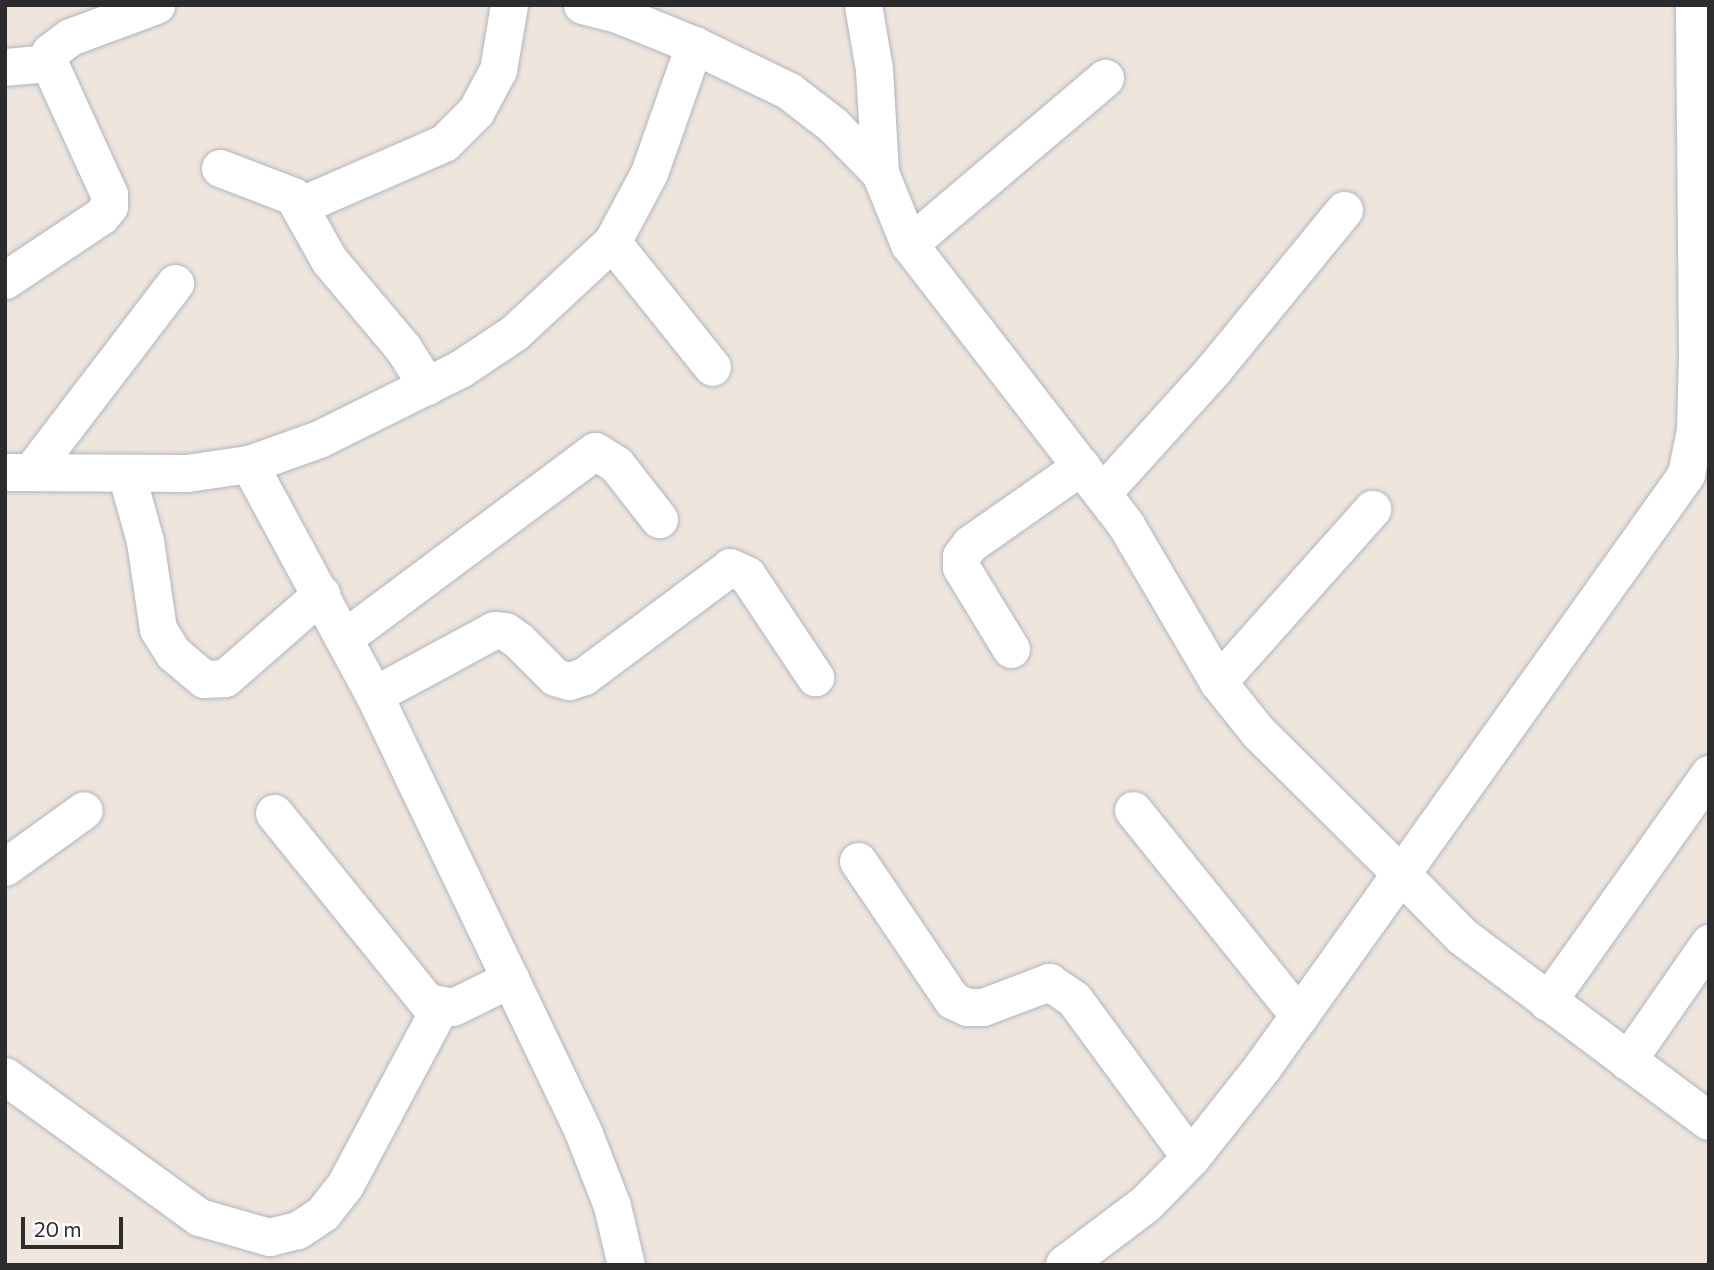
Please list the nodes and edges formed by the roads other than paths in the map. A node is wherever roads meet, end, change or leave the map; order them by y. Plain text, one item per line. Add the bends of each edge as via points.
1 (156, 5) edge
2 (509, 5) edge
3 (582, 5) edge
4 (1694, 5) edge
5 (865, 7) edge
6 (694, 45) junction
7 (49, 63) junction
8 (5, 66) edge
9 (1105, 78) dead end
10 (220, 168) dead end
11 (880, 173) junction
12 (299, 206) junction
13 (1344, 210) dead end
14 (612, 242) junction
15 (909, 244) junction
16 (5, 280) edge
17 (175, 283) dead end
18 (712, 366) dead end
19 (427, 386) junction
20 (249, 464) junction
21 (19, 470) edge
22 (126, 473) junction
23 (1698, 475) edge
24 (1092, 480) junction
25 (1373, 509) dead end
26 (659, 519) dead end
27 (321, 594) junction
28 (344, 638) junction
29 (1011, 649) dead end
30 (815, 677) dead end
31 (1218, 681) junction
32 (374, 695) junction
33 (1709, 774) edge
34 (83, 810) dead end
35 (1133, 810) dead end
36 (274, 813) dead end
37 (858, 861) dead end
38 (5, 867) edge
39 (1401, 874) junction
40 (1709, 943) edge
41 (510, 979) junction
42 (1547, 1002) junction
43 (440, 1007) junction
44 (1299, 1016) junction
45 (1627, 1061) junction
46 (5, 1076) edge
47 (1709, 1121) edge
48 (1191, 1158) junction
49 (626, 1265) edge
50 (1065, 1265) edge

1 - 7 street via 57,43
2 - 12 street via 498,69 476,111 444,143
3 - 6 street via 615,13
4 - 23 street
5 - 11 street
6 - 11 street via 789,91 833,125
6 - 14 street via 649,173
7 - 8 street
7 - 16 street via 109,194 109,206 101,216
9 - 15 street
10 - 12 street via 283,189
11 - 15 street
12 - 19 street via 335,269 403,348
13 - 24 street via 1213,370
14 - 18 street
14 - 19 street via 514,332
15 - 24 street
17 - 21 street
19 - 20 street via 319,439
20 - 22 street via 187,473
20 - 27 street
21 - 22 street
22 - 27 street via 145,541 158,629 173,653 204,679 225,678
23 - 39 street
24 - 29 street via 970,544 961,556 961,567
24 - 31 street via 1166,587
25 - 31 street
26 - 28 street via 607,455 595,452
27 - 28 street
28 - 32 street
30 - 32 street via 747,575 730,567 584,676 569,681 555,677 518,640 494,630
31 - 39 street via 1258,732
32 - 41 street
33 - 42 street
34 - 38 street
35 - 44 street
36 - 43 street via 416,992
37 - 48 street via 953,1000 967,1007 983,1007 1049,982 1074,999
39 - 42 street via 1463,937
39 - 44 street
40 - 45 street
41 - 43 street via 453,1007
41 - 49 street via 584,1134 612,1206
42 - 45 street
43 - 46 street via 345,1185 323,1213 298,1230 269,1237 199,1217
44 - 48 street
45 - 47 street
48 - 50 street via 1146,1204

